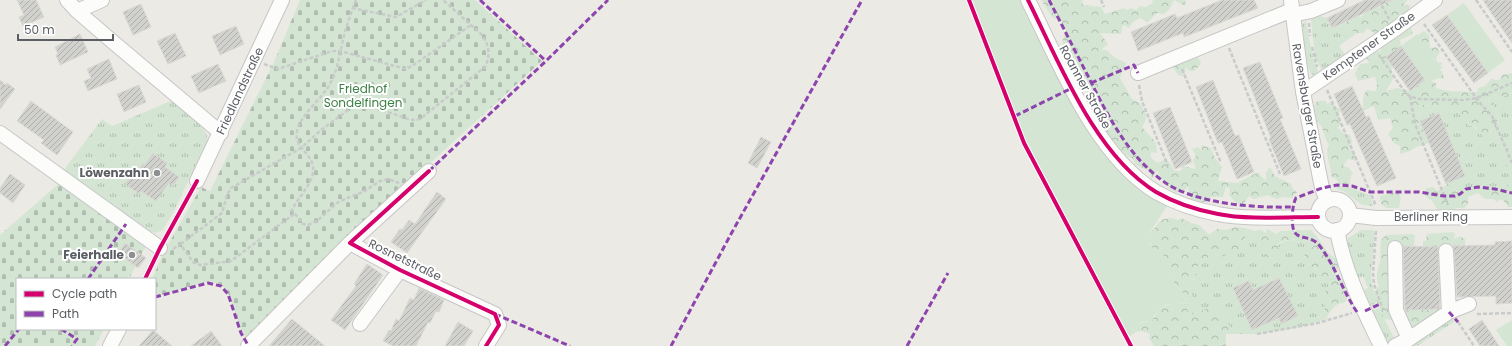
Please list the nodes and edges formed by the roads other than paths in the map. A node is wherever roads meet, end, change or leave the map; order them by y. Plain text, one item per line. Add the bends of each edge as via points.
1 (67, 0) edge
2 (102, 0) edge
3 (282, 0) edge
4 (1028, 0) edge
5 (1338, 0) edge
6 (1435, 0) edge
7 (1292, 8) edge
8 (77, 11) junction
9 (1138, 73) road end
10 (1303, 92) junction
11 (0, 133) edge
12 (221, 133) junction
13 (430, 170) dead end
14 (197, 181) dead end
15 (1327, 200) junction
16 (1350, 214) junction
17 (1318, 217) junction
18 (1512, 218) edge
19 (1336, 230) junction
20 (350, 243) junction
21 (160, 248) dead end
22 (1395, 248) dead end
23 (1446, 251) dead end
24 (400, 270) junction
25 (1471, 309) road end
26 (1449, 312) junction
27 (360, 324) dead end
28 (118, 330) edge
29 (1409, 339) junction
30 (110, 346) edge
31 (248, 346) edge
32 (486, 346) edge
33 (1380, 346) edge
34 (1395, 346) edge

1 - 8 street
2 - 8 street
3 - 12 street, Friedlandstraße
4 - 17 street, Roanner Straße via 1093,126 1116,157 1155,192 1188,207 1219,214
5 - 7 street via 1311,11
6 - 10 street, Kemptener Straße
7 - 9 street
7 - 10 street, Ravensburger Straße
8 - 12 street
10 - 15 street, Ravensburger Straße via 1322,188
11 - 21 street
12 - 14 street, Friedlandstraße
13 - 20 street, Rosnetstraße
15 - 16 street via 1338,199 1343,202
15 - 17 street via 1320,207
16 - 18 street, Berliner Ring via 1376,218
16 - 19 street via 1346,225
17 - 19 street via 1324,227
19 - 33 street via 1343,259
20 - 24 street, Rosnetstraße
20 - 31 street, Rosnetstraße
22 - 29 street via 1396,310
23 - 26 street
24 - 27 street, Rosnetstraße
24 - 32 street, Rosnetstraße via 495,314 499,325
25 - 26 street
26 - 29 street
28 - 30 street
29 - 34 street

